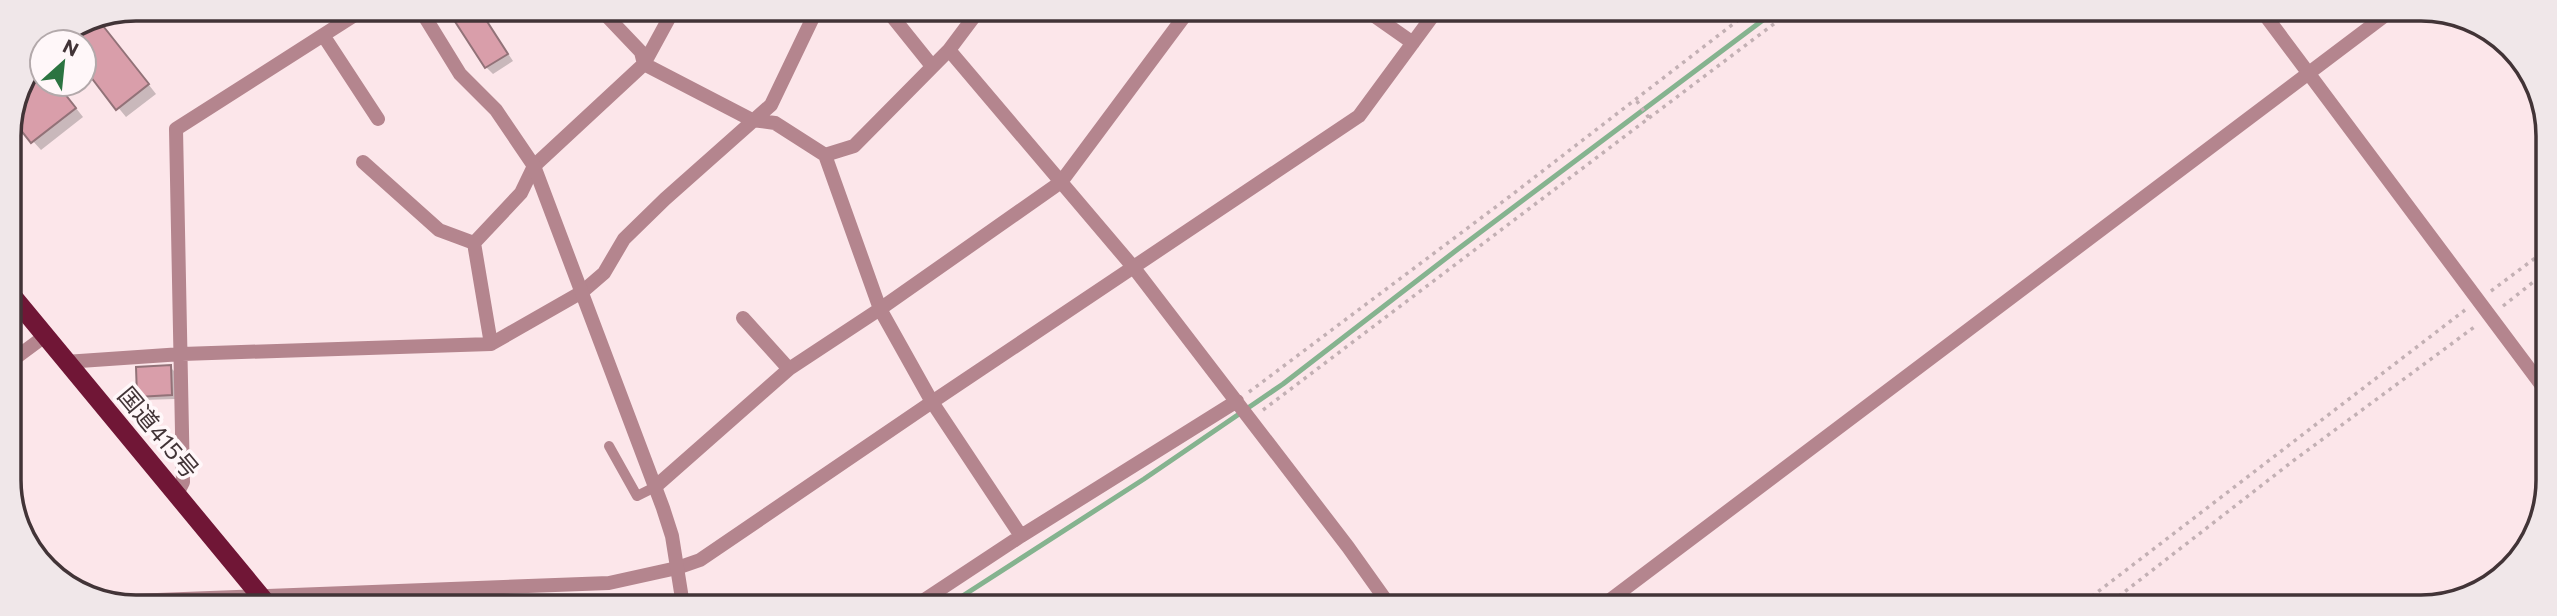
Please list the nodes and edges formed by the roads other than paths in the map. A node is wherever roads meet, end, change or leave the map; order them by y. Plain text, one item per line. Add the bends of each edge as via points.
1 (345, 21) edge
2 (427, 21) edge
3 (611, 21) edge
4 (667, 21) edge
5 (811, 21) edge
6 (896, 21) edge
7 (971, 21) edge
8 (1179, 21) edge
9 (1381, 21) edge
10 (1429, 21) edge
11 (2270, 21) edge
12 (2378, 21) edge
13 (323, 35) junction
14 (1413, 44) junction
15 (949, 50) junction
16 (644, 64) junction
17 (932, 66) junction
18 (2310, 75) junction
19 (378, 120) dead end
20 (752, 120) junction
21 (825, 155) junction
22 (363, 162) dead end
23 (534, 166) junction
24 (1061, 182) junction
25 (474, 243) junction
26 (1134, 268) junction
27 (582, 292) junction
28 (21, 306) edge
29 (880, 309) junction
30 (743, 318) dead end
31 (46, 336) junction
32 (491, 344) junction
33 (21, 354) edge
34 (181, 354) junction
35 (65, 362) junction
36 (789, 369) junction
37 (2536, 378) edge
38 (1237, 401) junction
39 (932, 402) junction
40 (609, 446) dead end
41 (655, 487) junction
42 (177, 494) junction
43 (1021, 536) junction
44 (677, 568) junction
45 (260, 595) edge
46 (380, 595) edge
47 (681, 595) edge
48 (932, 595) edge
49 (1382, 595) edge
50 (1617, 595) edge

1 - 13 street
2 - 23 street via 460,74 496,110
3 - 16 street via 641,52
4 - 16 street
5 - 20 street via 771,105
6 - 17 street
7 - 15 street
8 - 24 street
9 - 14 street
10 - 14 street
11 - 18 street
12 - 18 street
13 - 19 street
13 - 34 street via 176,129
14 - 26 street via 1359,116
15 - 17 street
15 - 24 street
16 - 20 street
16 - 23 street
17 - 21 street via 854,146
18 - 37 street
18 - 50 street
20 - 21 street via 775,123
20 - 27 street via 624,239 604,273
21 - 29 street
22 - 25 street via 439,230
23 - 25 street via 522,193
23 - 27 street
24 - 26 street
24 - 29 street
25 - 32 street
26 - 38 street
26 - 39 street
27 - 32 street
27 - 41 street
28 - 31 highway, 国道415号
29 - 36 street
29 - 39 street
30 - 36 street
31 - 33 street
31 - 35 highway, 国道415号
32 - 34 street
34 - 35 street
34 - 42 street via 183,482
35 - 42 highway, 国道415号
36 - 41 street
38 - 43 street
38 - 49 street
39 - 43 street
39 - 44 street via 700,560
40 - 41 lane via 637,496
41 - 44 street via 672,536
42 - 45 highway, 国道415号
43 - 48 street
44 - 46 street via 609,583
44 - 47 street

